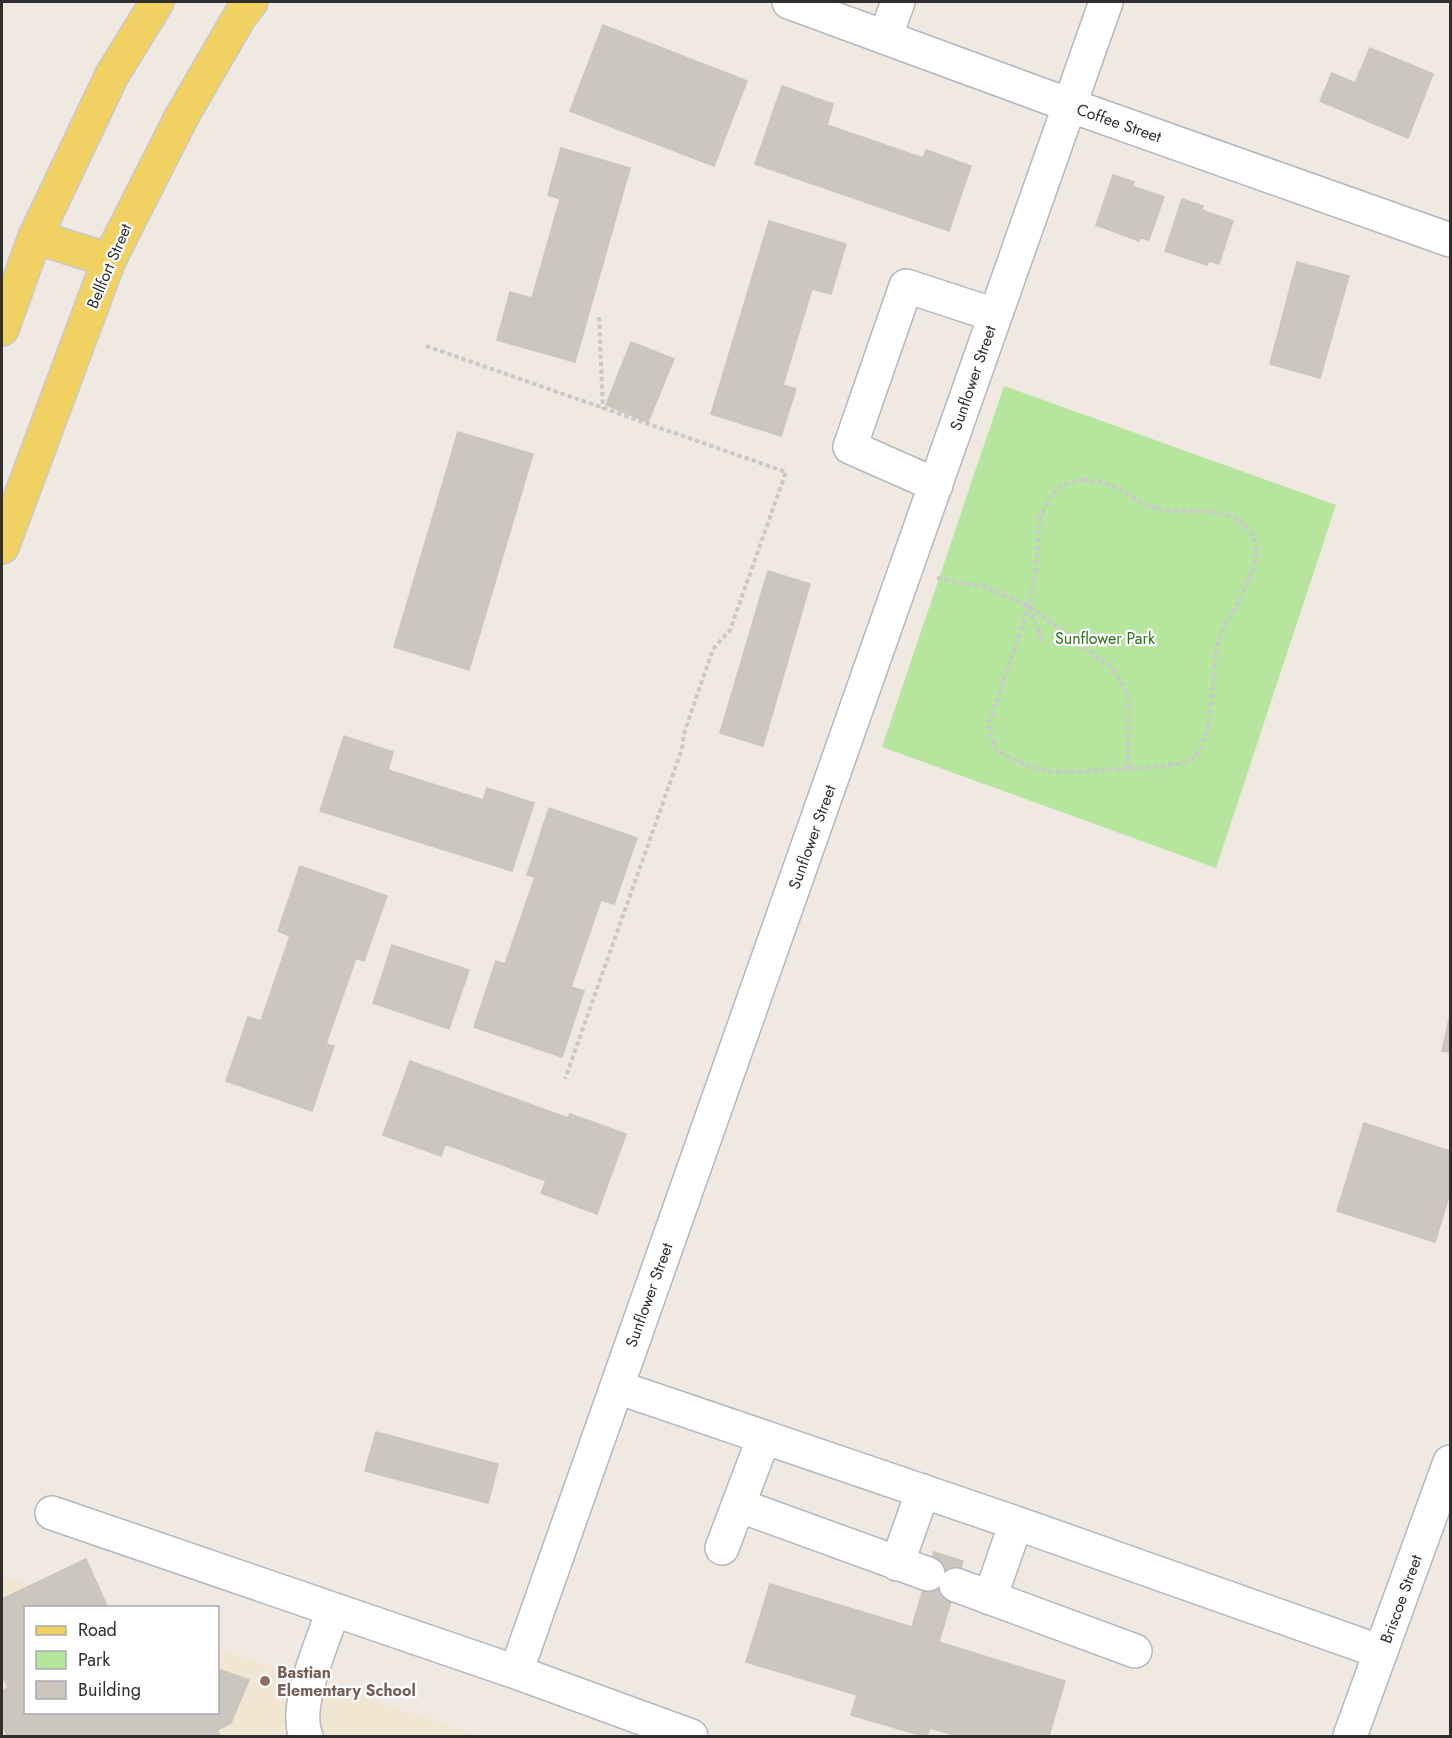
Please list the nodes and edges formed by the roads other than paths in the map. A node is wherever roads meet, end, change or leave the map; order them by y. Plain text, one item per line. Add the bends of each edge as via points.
1 (157, 2) edge
2 (251, 2) edge
3 (789, 2) edge
4 (898, 2) edge
5 (1106, 2) edge
6 (885, 37) junction
7 (1069, 105) junction
8 (35, 237) junction
9 (1450, 240) edge
10 (109, 260) junction
11 (995, 315) junction
12 (2, 329) edge
13 (936, 485) junction
14 (2, 547) edge
15 (616, 1387) junction
16 (764, 1437) junction
17 (1450, 1462) edge
18 (923, 1491) junction
19 (738, 1505) junction
20 (52, 1513) dead end
21 (1016, 1523) junction
22 (722, 1548) dead end
23 (897, 1564) junction
24 (990, 1598) junction
25 (333, 1611) junction
26 (1134, 1651) dead end
27 (1382, 1652) junction
28 (516, 1672) junction
29 (306, 1737) edge
30 (691, 1737) edge
31 (1350, 1737) edge

1 - 8 main road via 112,75
2 - 10 main road, Bellfort Street via 182,116
3 - 6 street, Coffee Street
4 - 6 street
5 - 7 street, Sunflower Street
6 - 7 street, Coffee Street
7 - 9 street, Coffee Street
7 - 11 street, Sunflower Street
8 - 10 main road
8 - 12 main road
10 - 14 main road, Bellfort Street
11 - 13 street, Sunflower Street
11 - 13 street via 906,286 902,296 850,447
13 - 15 street, Sunflower Street
15 - 16 street
15 - 28 street, Sunflower Street
16 - 18 street
16 - 19 street
17 - 27 street, Briscoe Street
18 - 21 street
18 - 23 street
19 - 22 street
19 - 23 street
20 - 25 street
21 - 24 street
21 - 27 street
23 - 24 street
24 - 26 street
25 - 28 street
25 - 29 street via 304,1699
27 - 31 street, Briscoe Street
28 - 30 street

